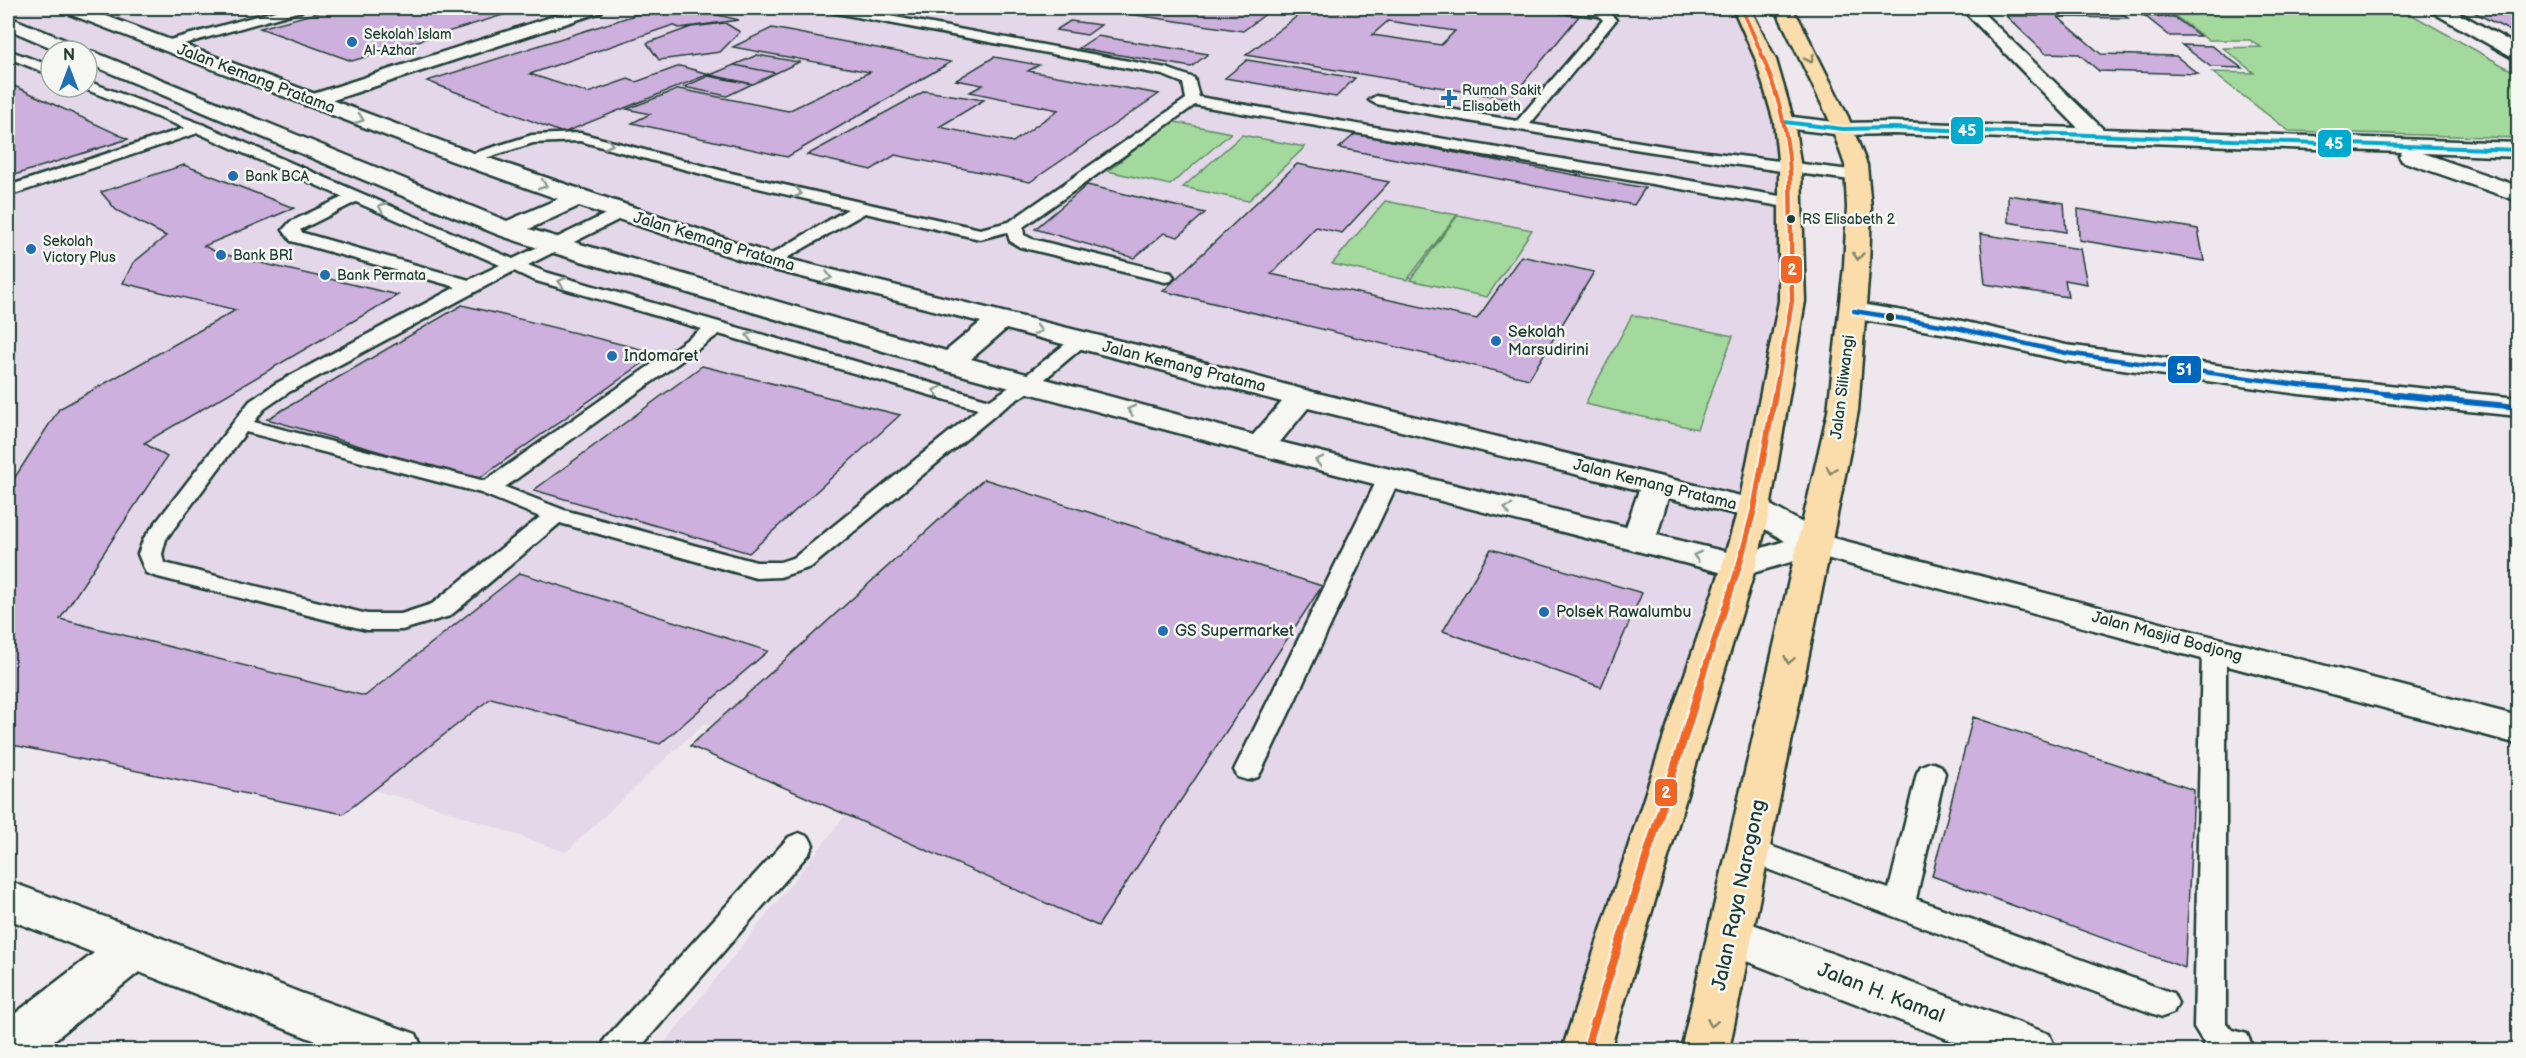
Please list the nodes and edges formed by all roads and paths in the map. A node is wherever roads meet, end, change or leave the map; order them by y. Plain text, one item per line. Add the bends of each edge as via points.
1 (70, 8) edge
2 (297, 8) edge
3 (595, 8) edge
4 (1561, 8) edge
5 (1741, 8) edge
6 (1783, 8) edge
7 (1969, 8) edge
8 (2438, 8) edge
9 (836, 9) edge
10 (8, 23) edge
11 (46, 39) edge
12 (166, 45) junction
13 (2518, 52) edge
14 (8, 54) edge
15 (99, 61) edge
16 (39, 66) edge
17 (99, 91) edge
18 (1193, 100) junction
19 (1376, 100) dead end
20 (311, 101) junction
21 (1784, 122) junction
22 (1520, 127) junction
23 (1843, 129) junction
24 (2097, 135) junction
25 (198, 137) junction
26 (2377, 144) junction
27 (2518, 150) edge
28 (465, 157) junction
29 (152, 160) dead end
30 (1790, 169) junction
31 (1858, 176) junction
32 (391, 183) junction
33 (8, 191) edge
34 (51, 193) dead end
35 (2518, 194) edge
36 (357, 196) junction
37 (578, 198) junction
38 (1791, 203) junction
39 (861, 208) junction
40 (620, 213) junction
41 (1015, 225) junction
42 (508, 230) junction
43 (553, 245) junction
44 (771, 262) junction
45 (513, 265) junction
46 (1165, 277) dead end
47 (471, 286) junction
48 (1854, 311) junction
49 (1000, 320) junction
50 (716, 327) junction
51 (1081, 341) junction
52 (949, 363) junction
53 (1027, 384) junction
54 (1301, 398) junction
55 (993, 407) junction
56 (2518, 407) edge
57 (241, 425) junction
58 (1260, 446) junction
59 (1389, 478) junction
60 (1656, 486) junction
61 (489, 488) junction
62 (1754, 509) junction
63 (556, 515) junction
64 (1638, 542) junction
65 (1814, 544) junction
66 (1739, 566) junction
67 (2214, 649) junction
68 (2518, 730) edge
69 (1771, 740) joint
70 (1248, 770) dead end
71 (1931, 773) dead end
72 (800, 845) dead end
73 (1748, 850) junction
74 (8, 900) edge
75 (1900, 905) junction
76 (1731, 935) junction
77 (135, 948) junction
78 (2162, 1003) dead end
79 (332, 1041) edge
80 (8, 1048) edge
81 (399, 1050) edge
82 (617, 1050) edge
83 (1586, 1050) edge
84 (1706, 1050) edge
85 (2032, 1050) edge
86 (2228, 1050) edge

1 - 12 street, Jalan Kemang Pratama
2 - 12 lane
3 - 20 street
4 - 22 lane via 1603,13 1610,20
5 - 21 main road via 1766,60
6 -> 23 main road, Jalan Siliwangi
7 - 24 street
8 - 13 street
9 - 18 lane via 1166,72 1189,81
10 - 11 street
12 - 20 street, Jalan Kemang Pratama
14 - 16 lane
15 - 32 street
17 - 25 lane
18 - 38 lane
18 - 41 lane
19 - 22 lane
20 -> 28 street, Jalan Kemang Pratama
21 - 23 street
21 - 30 main road
22 - 30 lane
23 - 24 street
23 - 31 main road, Jalan Siliwangi
24 - 26 street
25 - 33 lane
25 - 36 lane via 219,138
26 - 27 street
26 - 35 street
28 - 32 street
28 -> 37 street, Jalan Kemang Pratama
28 -> 39 lane via 532,139 580,137
29 - 34 lane
30 - 31 lane
30 - 38 main road
31 -> 48 main road, Jalan Siliwangi
32 - 42 street
45 -> 36 lane
36 - 47 lane via 296,225 292,233
37 - 40 street, Jalan Kemang Pratama
37 - 42 street
38 - 62 main road via 1792,302
39 - 41 lane via 980,234
39 - 44 lane
40 - 43 lane
40 - 44 street, Jalan Kemang Pratama
41 - 46 lane via 1016,237 1026,243
42 - 43 street
43 - 45 lane
43 - 52 street
44 -> 49 street, Jalan Kemang Pratama
45 - 47 lane
50 -> 45 lane
47 - 57 lane via 282,388 257,405
48 - 56 street via 2111,360 2298,385
48 -> 65 main road, Jalan Siliwangi via 1845,361 1843,411
49 -> 51 street, Jalan Kemang Pratama
49 - 52 street
55 -> 50 lane
50 - 61 lane
51 - 53 lane
51 - 54 street, Jalan Kemang Pratama
52 - 53 street
53 - 55 lane
58 -> 53 street
54 - 58 street
54 - 60 street, Jalan Kemang Pratama
55 - 63 lane via 803,562 788,569 756,570
57 - 61 lane
57 - 63 lane via 155,538 150,554 154,567 367,622 402,622 441,610
59 -> 58 street
64 -> 59 street
59 - 70 lane
60 - 62 street, Jalan Kemang Pratama
60 - 64 street
61 - 63 lane
62 - 65 street, Jalan Kemang Pratama
62 - 66 main road
66 -> 64 street
65 - 66 street
65 - 67 street, Jalan Masjid Bodjong
65 -> 69 main road, Jalan Siliwangi
66 - 83 main road
67 - 68 street, Jalan Masjid Bodjong
67 - 86 lane via 2210,1027
69 - 73 main road, Jalan Raya Narogong
71 - 75 lane
72 - 82 lane
73 - 75 lane
73 - 76 main road, Jalan Raya Narogong
74 - 77 street
75 - 78 lane
76 -> 84 main road, Jalan Raya Narogong
76 - 85 street, Jalan H. Kamal
77 - 79 street
77 - 80 street
79 - 81 street

